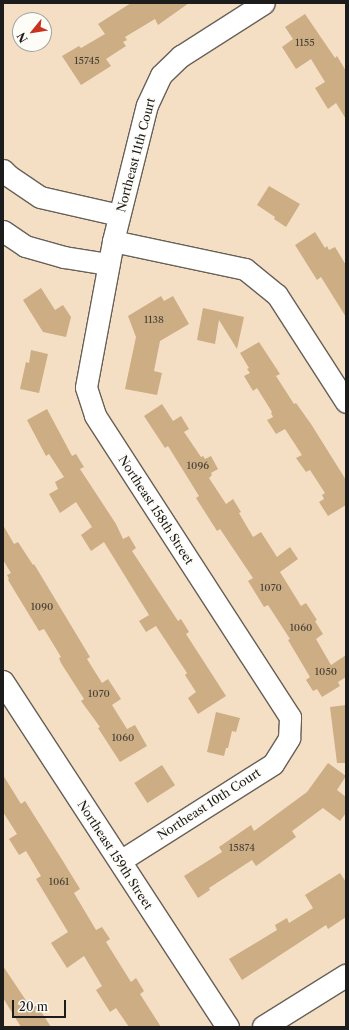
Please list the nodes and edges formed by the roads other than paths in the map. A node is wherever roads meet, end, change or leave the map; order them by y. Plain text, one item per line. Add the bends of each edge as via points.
1 (264, 3) edge
2 (3, 170) edge
3 (119, 215) junction
4 (3, 231) edge
5 (113, 241) junction
6 (108, 264) junction
7 (346, 402) edge
8 (3, 682) edge
9 (289, 738) joint
10 (120, 862) junction
11 (346, 976) edge
12 (228, 1027) edge
13 (264, 1027) edge

1 - 3 street, Northeast 11th Court via 181,56 161,75 147,105
2 - 3 street via 40,197
3 - 5 street, Northeast 11th Court
4 - 6 street via 25,246 64,257
5 - 6 street, Northeast 158th Street
5 - 7 street via 245,269 277,295
6 - 9 street, Northeast 158th Street via 86,387 95,415 290,717
8 - 10 street, Northeast 159th Street
9 - 10 street, Northeast 10th Court via 273,764
10 - 12 street, Northeast 159th Street
11 - 13 street

